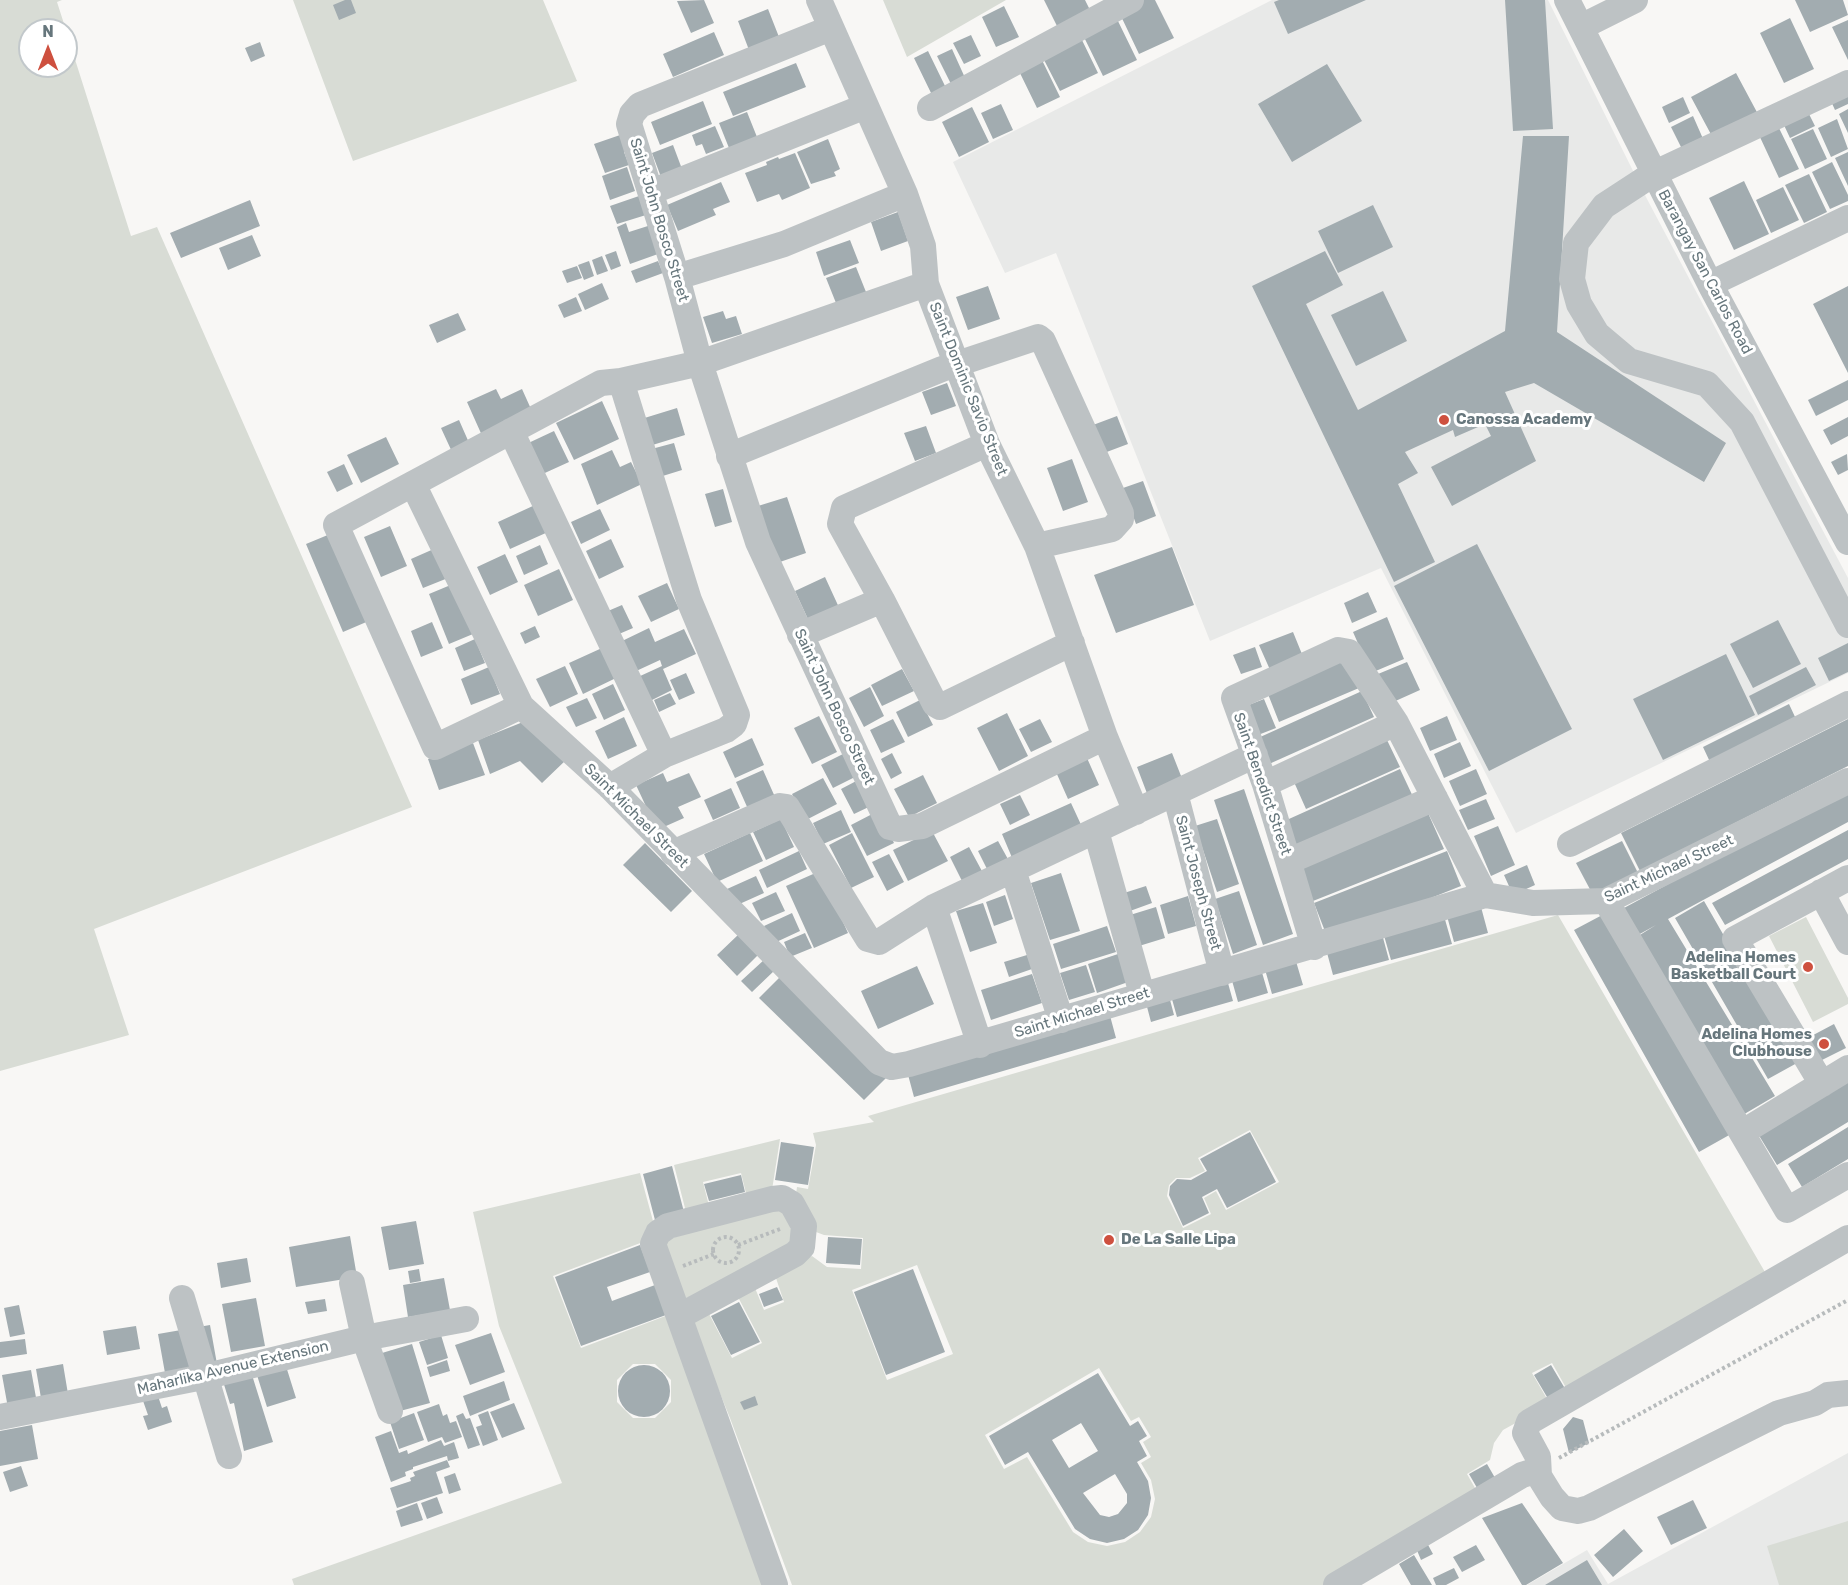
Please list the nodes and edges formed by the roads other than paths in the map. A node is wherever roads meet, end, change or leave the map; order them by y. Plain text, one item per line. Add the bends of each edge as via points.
1 (819, 0) edge
2 (1131, 0) edge
3 (1567, 0) edge
4 (1635, 0) edge
5 (1581, 27) junction
6 (831, 28) junction
7 (1848, 83) edge
8 (866, 106) junction
9 (930, 108) dead end
10 (1653, 174) junction
11 (651, 192) junction
12 (905, 194) junction
13 (1848, 218) edge
14 (677, 277) junction
15 (1710, 284) junction
16 (926, 285) junction
17 (700, 363) junction
18 (957, 365) junction
19 (621, 381) junction
20 (511, 431) junction
21 (987, 444) junction
22 (729, 456) junction
23 (413, 484) junction
24 (1848, 542) edge
25 (1037, 546) junction
26 (882, 600) junction
27 (1848, 625) edge
28 (800, 635) junction
29 (1072, 643) junction
30 (1848, 704) edge
31 (521, 706) junction
32 (1396, 723) junction
33 (1105, 737) junction
34 (664, 755) junction
35 (1255, 755) junction
36 (1848, 781) edge
37 (1265, 783) junction
38 (610, 787) junction
39 (1175, 794) junction
40 (1435, 798) junction
41 (1136, 812) junction
42 (1096, 831) junction
43 (1570, 844) dead end
44 (673, 853) junction
45 (1289, 861) junction
46 (1013, 870) junction
47 (1848, 878) edge
48 (1821, 892) junction
49 (1485, 895) junction
50 (1606, 902) junction
51 (934, 908) junction
52 (1848, 942) edge
53 (1314, 947) junction
54 (1222, 973) junction
55 (1142, 994) junction
56 (1061, 1020) junction
57 (980, 1045) junction
58 (1848, 1068) edge
59 (1822, 1084) junction
60 (1743, 1132) junction
61 (1848, 1175) edge
62 (1848, 1238) edge
63 (352, 1283) dead end
64 (182, 1298) dead end
65 (680, 1316) junction
66 (466, 1320) dead end
67 (364, 1338) junction
68 (203, 1377) junction
69 (1848, 1393) edge
70 (390, 1412) dead end
71 (0, 1418) edge
72 (229, 1456) dead end
73 (1538, 1470) junction
74 (775, 1585) edge
75 (1336, 1585) edge

1 - 6 street, Saint Dominic Savio Street
2 - 9 street
3 - 5 street, Barangay San Carlos Road
4 - 5 street
5 - 10 street, Barangay San Carlos Road
6 - 8 street, Saint Dominic Savio Street
6 - 11 street, Saint John Bosco Street via 635,109 629,124
7 - 10 street
8 - 11 street
8 - 12 street, Saint Dominic Savio Street
10 - 15 street, Barangay San Carlos Road
10 - 27 street via 1604,206 1576,243 1572,279 1579,304 1597,334 1629,361 1707,384 1742,422
11 - 14 street, Saint John Bosco Street
12 - 14 street via 784,244
12 - 16 street, Saint Dominic Savio Street via 923,246
13 - 15 street
14 - 17 street, Saint John Bosco Street
15 - 24 street, Barangay San Carlos Road
16 - 17 street
16 - 18 street, Saint Dominic Savio Street
17 - 19 street
17 - 22 street, Saint John Bosco Street
18 - 21 street, Saint Dominic Savio Street
18 - 22 street
18 - 25 street via 1034,337 1041,339 1121,513 1112,529
19 - 20 street via 601,383
19 - 34 street via 689,600 737,715 726,730
20 - 23 street
20 - 34 street
21 - 25 street, Saint Dominic Savio Street
21 - 26 street via 844,508 840,524
22 - 28 street, Saint John Bosco Street via 759,542
23 - 31 street
23 - 31 street via 336,525 435,747
25 - 29 street, Saint Dominic Savio Street
26 - 28 street
26 - 29 street via 940,707
28 - 33 street, Saint John Bosco Street via 890,827 922,826
29 - 33 street, Saint Dominic Savio Street
30 - 43 street
31 - 38 street, Saint Michael Street
32 - 35 street, Saint Benedict Street via 1349,652 1338,650 1234,698
32 - 37 street
32 - 40 street, Saint Benedict Street
33 - 41 street, Saint Dominic Savio Street
34 - 38 street
35 - 37 street, Saint Benedict Street
35 - 39 street
36 - 50 street, Saint Michael Street
37 - 45 street, Saint Benedict Street
38 - 44 street, Saint Michael Street
39 - 41 street
39 - 54 street, Saint Joseph Street
40 - 45 street
40 - 49 street, Saint Benedict Street
41 - 42 street
42 - 46 street
42 - 55 street
44 - 51 street via 784,807 789,809 868,939 879,942
44 - 57 street, Saint Michael Street via 879,1062 892,1067
45 - 53 street, Saint Benedict Street
46 - 51 street
46 - 56 street
47 - 48 street
48 - 52 street
48 - 59 street via 1735,941
49 - 50 street, Saint Michael Street via 1533,903
49 - 53 street, Saint Michael Street
50 - 60 street
51 - 57 street
53 - 54 street, Saint Michael Street
54 - 55 street, Saint Michael Street
55 - 56 street, Saint Michael Street
56 - 57 street, Saint Michael Street
58 - 59 street
59 - 60 street
60 - 61 street via 1787,1210
62 - 73 street via 1529,1422 1525,1433 1538,1457
63 - 67 street
64 - 68 street
65 - 65 street via 653,1244 658,1233 668,1226 777,1198 792,1204 801,1221 802,1247
65 - 74 street
66 - 67 street, Maharlika Avenue Extension
67 - 68 street, Maharlika Avenue Extension
67 - 70 street
68 - 71 street, Maharlika Avenue Extension
68 - 72 street
69 - 73 street via 1833,1393 1815,1403 1779,1413 1589,1508 1562,1508 1551,1497
73 - 75 street via 1522,1475

